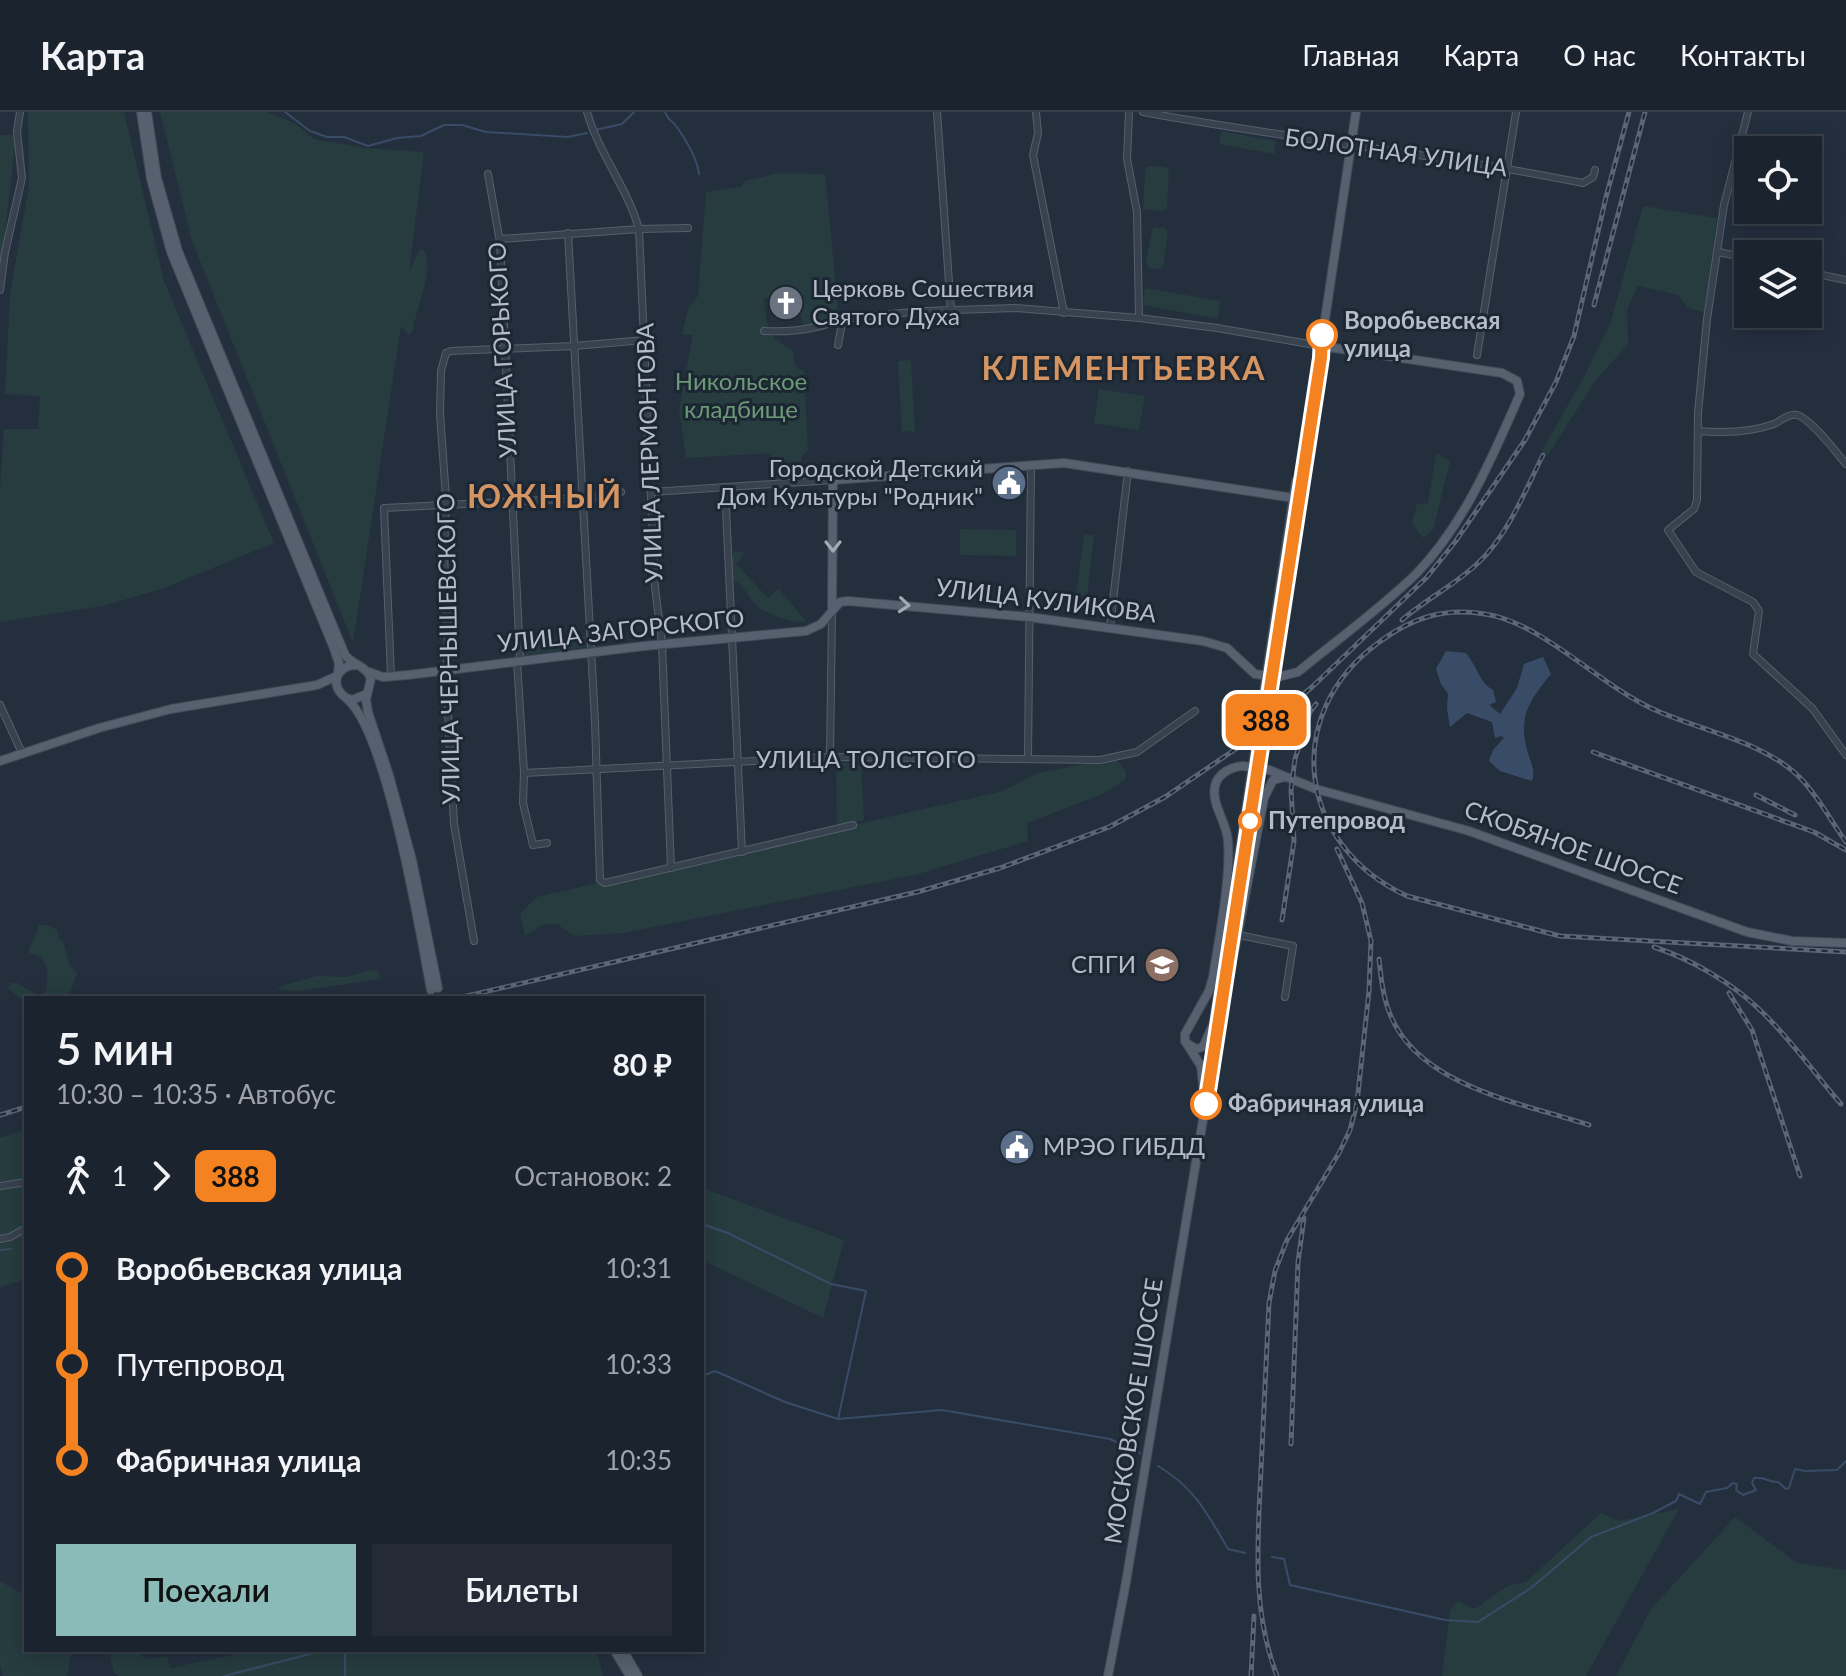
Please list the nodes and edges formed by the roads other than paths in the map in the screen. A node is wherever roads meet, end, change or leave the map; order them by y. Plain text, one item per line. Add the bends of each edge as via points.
1 (20, 112) edge
2 (141, 112) edge
3 (147, 112) edge
4 (587, 112) edge
5 (937, 112) edge
6 (1036, 112) edge
7 (1129, 112) edge
8 (1143, 112) edge
9 (1356, 112) edge
10 (1516, 112) edge
11 (1748, 112) edge
12 (145, 123) junction
13 (1351, 147) junction
14 (1507, 169) junction
15 (1595, 170) dead end
16 (488, 174) dead end
17 (688, 228) dead end
18 (639, 229) junction
19 (568, 233) junction
20 (500, 239) junction
21 (1718, 252) junction
22 (1734, 255) edge
23 (1822, 275) edge
24 (1846, 280) edge
25 (0, 290) edge
26 (951, 311) junction
27 (1064, 313) junction
28 (1139, 318) junction
29 (842, 323) junction
30 (764, 331) dead end
31 (645, 340) junction
32 (838, 345) dead end
33 (574, 346) junction
34 (1321, 346) junction
35 (504, 350) junction
36 (1477, 355) dead end
37 (1698, 431) junction
38 (1846, 464) edge
39 (1031, 466) junction
40 (1128, 471) junction
41 (833, 480) junction
42 (725, 487) junction
43 (621, 492) dead end
44 (652, 492) junction
45 (582, 498) junction
46 (1294, 498) junction
47 (511, 501) junction
48 (446, 504) junction
49 (832, 612) junction
50 (1029, 617) junction
51 (1107, 626) junction
52 (731, 639) junction
53 (662, 644) junction
54 (590, 652) junction
55 (517, 661) junction
56 (358, 665) junction
57 (367, 670) junction
58 (446, 670) junction
59 (338, 675) junction
60 (408, 675) junction
61 (391, 676) junction
62 (285, 689) junction
63 (338, 690) junction
64 (369, 691) junction
65 (347, 699) junction
66 (0, 705) edge
67 (1195, 711) dead end
68 (22, 753) junction
69 (1846, 755) edge
70 (830, 757) junction
71 (1028, 759) junction
72 (0, 761) edge
73 (737, 762) junction
74 (666, 766) junction
75 (596, 770) junction
76 (524, 773) junction
77 (1288, 776) junction
78 (1249, 806) junction
79 (853, 825) dead end
80 (547, 843) dead end
81 (742, 852) junction
82 (671, 868) junction
83 (1239, 935) junction
84 (474, 941) dead end
85 (1846, 943) edge
86 (1225, 988) junction
87 (1285, 997) dead end
88 (1213, 1023) junction
89 (1185, 1041) junction
90 (1212, 1050) junction
91 (1204, 1092) junction
92 (1197, 1153) junction
93 (24, 1182) edge
94 (0, 1186) edge
95 (24, 1229) edge
96 (0, 1239) edge
97 (615, 1652) edge
98 (624, 1652) edge
99 (630, 1676) edge
100 (638, 1676) edge
101 (1108, 1676) edge

1 - 25 street via 22,178
2 - 12 main road
3 - 12 main road
4 - 18 street, УЛИЦА ЛЕРМОНТОВА
5 - 26 street
6 - 27 street via 1033,155
7 - 28 street via 1127,159 1137,212
8 - 13 street, БОЛОТНАЯ УЛИЦА
9 - 13 main road
10 - 14 street
11 - 21 street
12 - 56 main road via 178,251 345,655
12 - 59 main road via 158,208 171,252 333,646
13 - 14 street, БОЛОТНАЯ УЛИЦА
13 - 34 main road
14 - 15 street, БОЛОТНАЯ УЛИЦА via 1583,183
14 - 36 street
16 - 20 street, УЛИЦА ГОРЬКОГО
17 - 18 street
18 - 19 street
18 - 31 street, УЛИЦА ЛЕРМОНТОВА
19 - 20 street
19 - 33 street
20 - 35 street, УЛИЦА ГОРЬКОГО
21 - 22 street
21 - 37 street
23 - 24 street
26 - 27 street via 1015,308
26 - 29 street via 856,317
27 - 28 street
28 - 34 street
29 - 30 street
29 - 32 street
31 - 33 street
31 - 44 street, УЛИЦА ЛЕРМОНТОВА
33 - 35 street
33 - 45 street
34 - 46 main road
34 - 51 main road, УЛИЦА КУЛИКОВА, bridge via 1472,367 1510,376 1520,387 1463,512 1433,554 1298,672 1278,677 1253,672 1216,644
34 - 78 main road
35 - 47 street, УЛИЦА ГОРЬКОГО
35 - 48 street, УЛИЦА ЧЕРНЫШЕВСКОГО via 451,351 445,356 440,413
37 - 38 street via 1752,428 1798,415
37 - 69 street via 1697,500 1694,509 1668,530 1696,572 1753,602 1759,611 1753,654 1812,708
39 - 40 main road via 1064,463
39 - 41 main road
39 - 50 street
40 - 46 main road
40 - 51 street
41 - 42 street
41 -> 49 main road
42 - 44 street
42 - 52 street
43 - 45 street
44 - 53 street, УЛИЦА ЛЕРМОНТОВА
45 - 47 street
45 - 54 street
46 - 78 main road
47 - 48 street
47 - 55 street, УЛИЦА ГОРЬКОГО
48 - 58 street, УЛИЦА ЧЕРНЫШЕВСКОГО
48 - 61 street via 384,508
49 -> 50 main road, УЛИЦА КУЛИКОВА via 848,601
49 - 52 main road, УЛИЦА ЗАГОРСКОГО via 806,631
49 - 70 street
50 - 51 main road, УЛИЦА КУЛИКОВА
50 - 71 street
52 - 53 main road, УЛИЦА ЗАГОРСКОГО
52 - 73 street
53 - 54 main road, УЛИЦА ЗАГОРСКОГО
53 - 74 street, УЛИЦА ЛЕРМОНТОВА
54 - 55 main road, УЛИЦА ЗАГОРСКОГО
54 - 75 street
55 - 58 main road, УЛИЦА ЗАГОРСКОГО
55 - 76 street, УЛИЦА ГОРЬКОГО
56 - 57 main road
56 - 59 main road via 345,667
57 - 61 main road
57 - 64 main road
58 - 60 main road, УЛИЦА ЗАГОРСКОГО
58 - 84 street, УЛИЦА ЧЕРНЫШЕВСКОГО via 454,824
59 - 62 main road via 320,684
59 - 63 main road
60 - 61 main road
60 - 64 main road via 380,682
62 - 63 main road
62 - 68 main road via 134,718
63 - 65 main road
64 - 65 main road via 358,700
64 - 65 main road via 368,712 412,860 434,989 383,777 361,714
66 - 68 street
67 - 71 street, УЛИЦА ТОЛСТОГО via 1137,752 1100,760
68 - 72 main road
70 - 71 street, УЛИЦА ТОЛСТОГО
70 - 73 street, УЛИЦА ТОЛСТОГО
73 - 74 street, УЛИЦА ТОЛСТОГО
73 - 81 street
74 - 75 street, УЛИЦА ТОЛСТОГО
74 - 82 street, УЛИЦА ЛЕРМОНТОВА
75 - 76 street, УЛИЦА ТОЛСТОГО
75 - 82 street via 600,880
76 - 80 street, УЛИЦА ГОРЬКОГО via 523,803 533,845
77 - 83 main road via 1273,780 1264,798
77 - 85 main road, СКОБЯНОЕ ШОССЕ via 1469,831 1747,932
77 - 89 main road, СКОБЯНОЕ ШОССЕ, bridge via 1235,767 1221,775 1215,789 1228,832 1227,869 1213,977
78 - 86 main road, МОСКОВСКОЕ ШОССЕ
78 - 88 main road, МОСКОВСКОЕ ШОССЕ
79 - 81 street
81 - 82 street
83 - 86 main road
83 - 87 street via 1293,946
86 - 90 main road, МОСКОВСКОЕ ШОССЕ
88 - 89 main road via 1203,1047 1193,1048
88 - 90 main road, МОСКОВСКОЕ ШОССЕ
89 - 90 main road via 1195,1052
89 - 91 main road via 1201,1066
90 - 91 main road, МОСКОВСКОЕ ШОССЕ
90 - 92 main road, МОСКОВСКОЕ ШОССЕ
91 - 92 main road, МОСКОВСКОЕ ШОССЕ
92 - 101 main road, МОСКОВСКОЕ ШОССЕ
93 - 94 street
95 - 96 street
97 - 99 main road
98 - 100 main road

